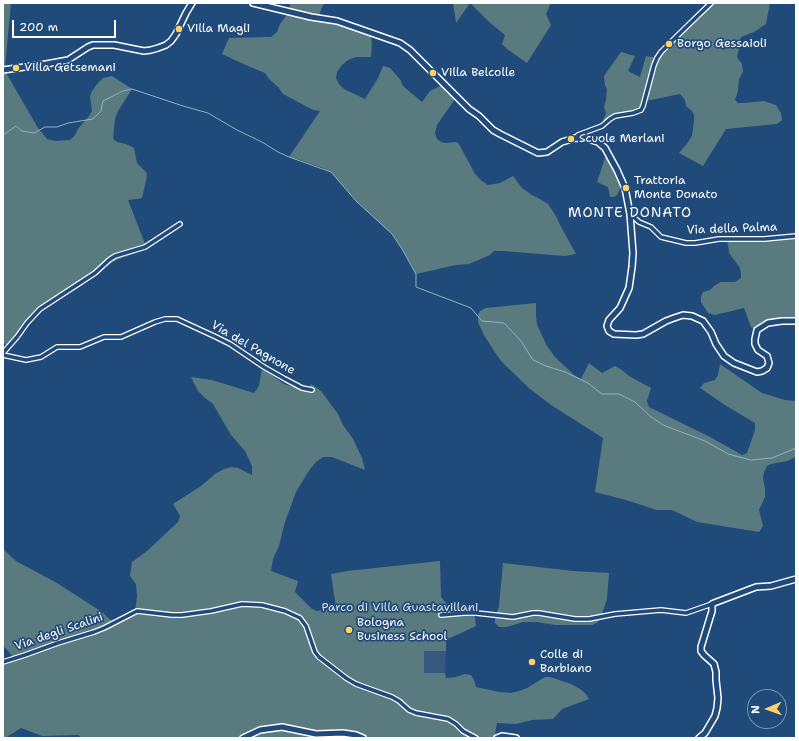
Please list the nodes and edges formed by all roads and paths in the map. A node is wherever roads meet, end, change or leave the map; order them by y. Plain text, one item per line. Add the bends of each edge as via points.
1 (192, 3) edge
2 (253, 3) edge
3 (711, 3) edge
4 (3, 70) edge
5 (575, 138) junction
6 (630, 214) junction
7 (180, 224) dead end
8 (796, 236) edge
9 (796, 321) edge
10 (3, 354) edge
11 (312, 390) dead end
12 (796, 578) edge
13 (712, 604) junction
14 (441, 615) dead end
15 (3, 662) edge
16 (243, 738) edge
17 (363, 738) edge
18 (476, 738) edge
19 (497, 738) edge
20 (516, 738) edge
21 (699, 738) edge

1 - 4 street via 171,41 158,48 144,51 114,45 93,45 68,60
2 - 5 street via 338,22 400,43 493,130 538,153 547,152 562,142
3 - 5 street via 657,58 641,110 615,116 602,126
5 - 6 street via 598,142 605,148 625,188
6 - 8 street, Via della Palma via 639,222 651,227 661,237 686,243
6 - 9 street via 633,253 629,288 620,308 609,320 609,332 636,336 682,315 692,316 702,321 711,332 724,356 757,372 767,368 769,363 755,344 757,330 768,323
7 - 10 street via 145,247 115,256 96,273 40,309
10 - 11 street, Via del Pagnone via 26,360 41,356 57,347 80,347 104,337 121,337 165,319 177,319 230,344 302,388
12 - 13 street via 756,588
13 - 14 street via 686,613 661,610 589,619 539,613 513,617 464,613
13 - 21 street via 701,651 714,664 718,698 715,716
15 - 18 street, Via degli Scalini via 94,632 137,611 187,615 242,604 262,605 300,618 306,626 318,657 350,681 392,697 416,713 448,719
16 - 17 street via 260,730 282,727 316,734 343,733
19 - 20 street

